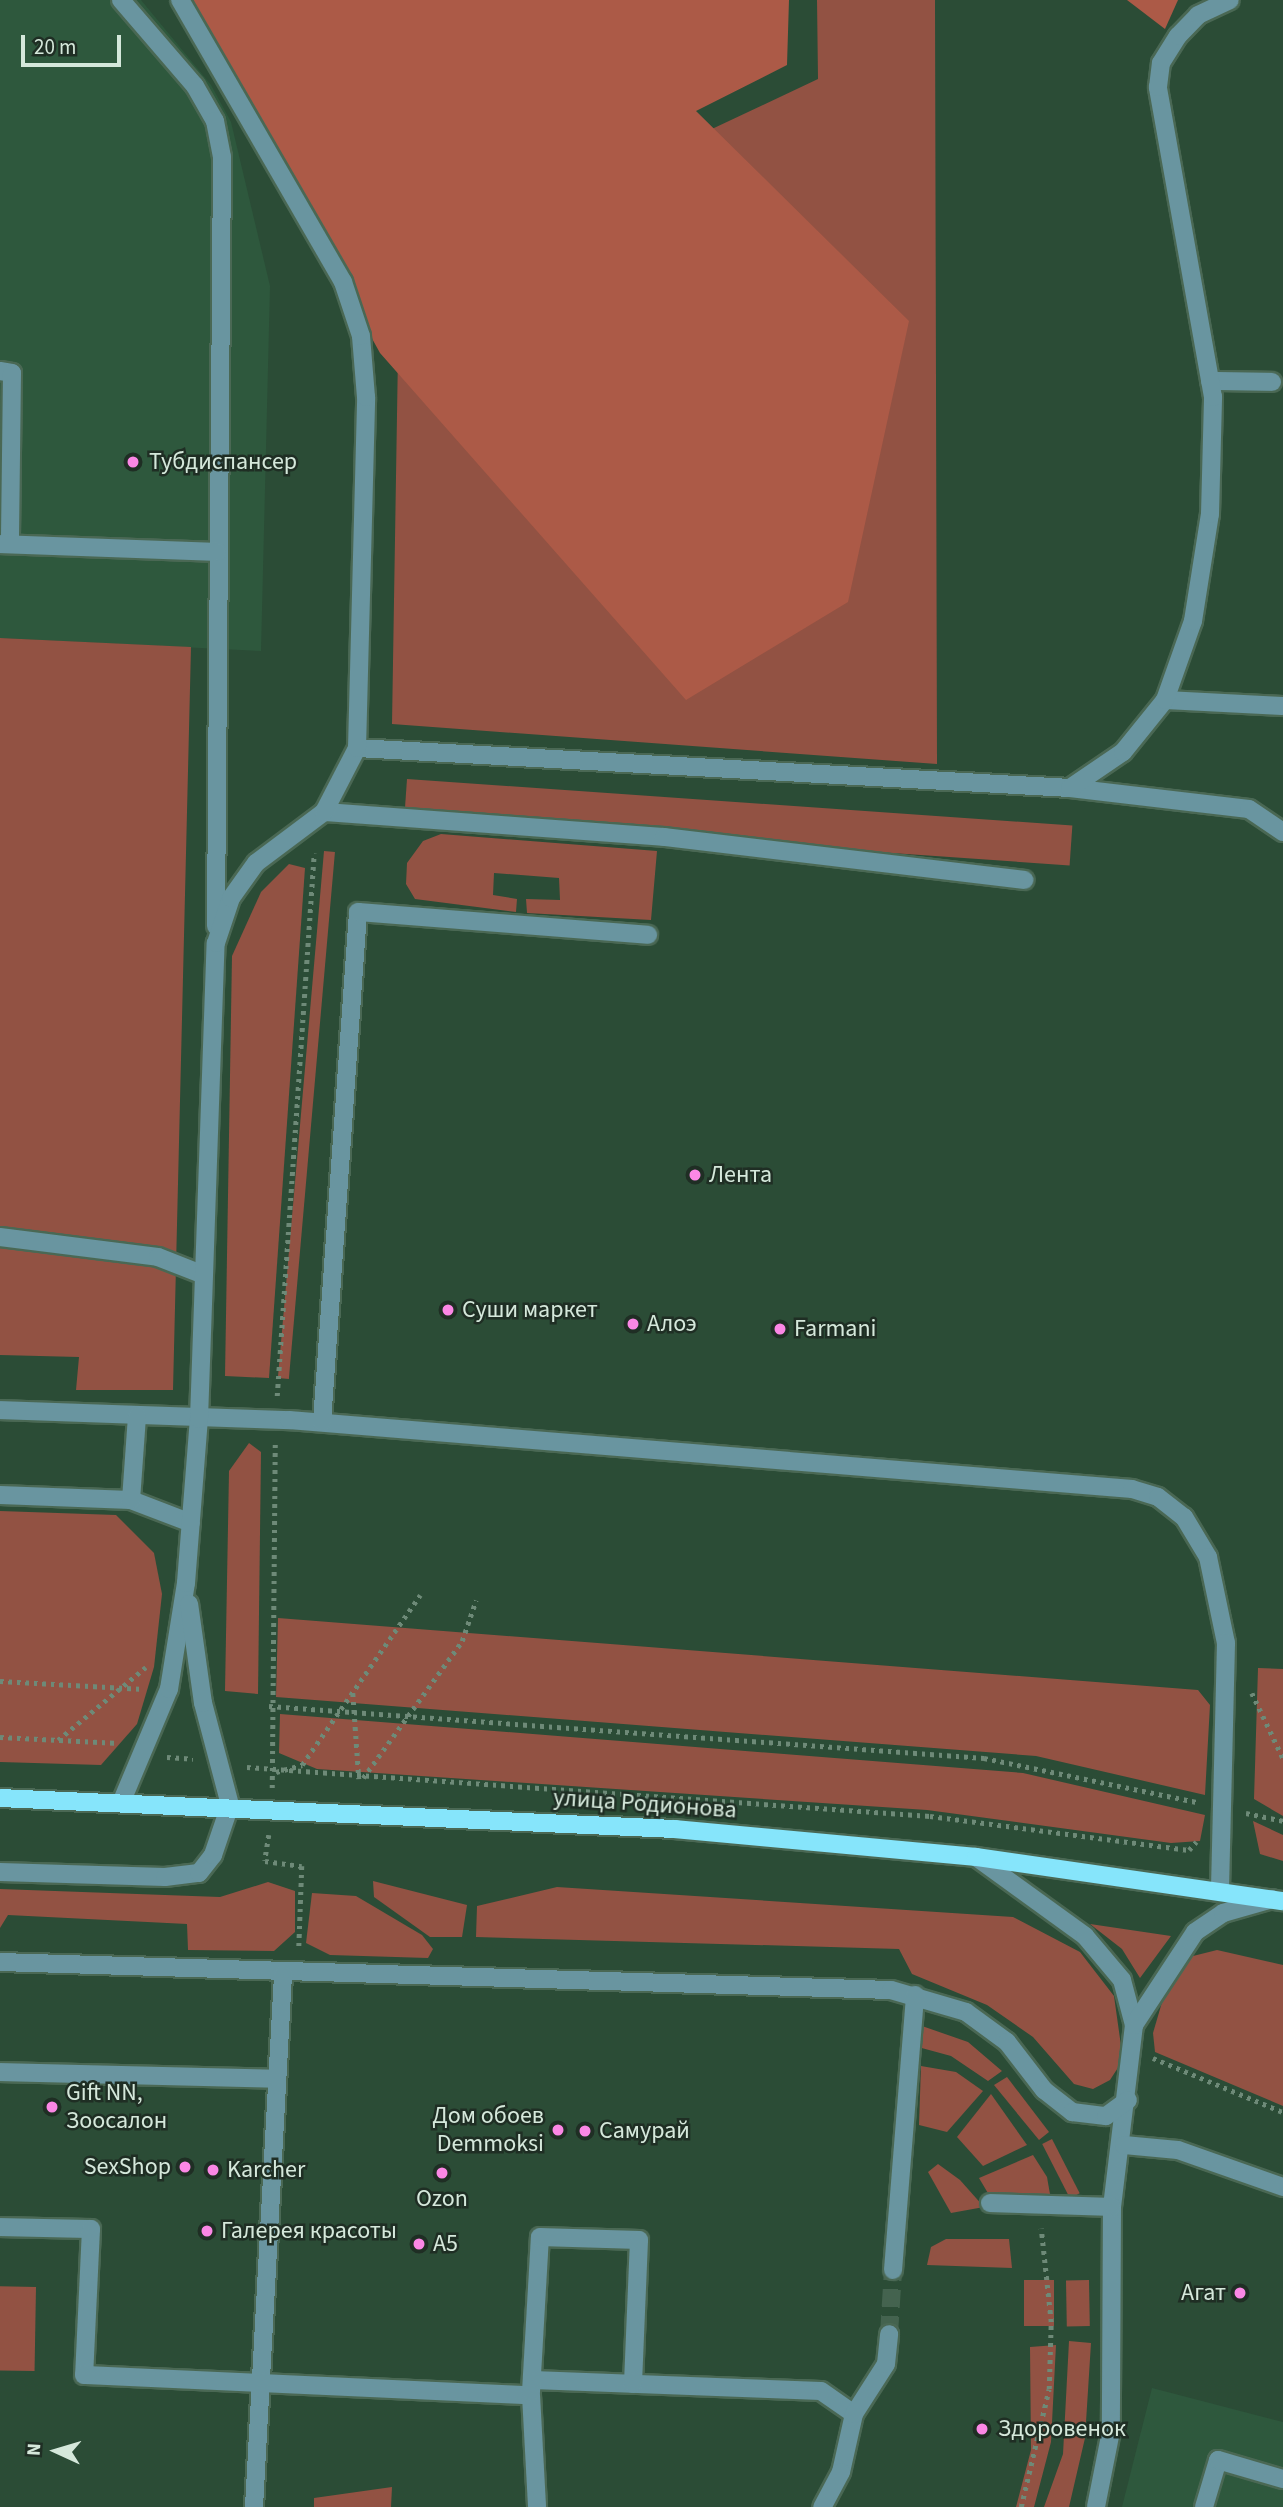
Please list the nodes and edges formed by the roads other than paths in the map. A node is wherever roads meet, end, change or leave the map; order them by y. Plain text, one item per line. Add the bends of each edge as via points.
1 (121, 0) edge
2 (180, 0) edge
3 (1230, 0) edge
4 (0, 370) edge
5 (1210, 381) junction
6 (1272, 382) dead end
7 (5, 544) edge
8 (217, 552) junction
9 (1165, 700) junction
10 (1283, 706) edge
11 (357, 748) junction
12 (1070, 788) junction
13 (324, 812) junction
14 (1283, 832) edge
15 (1024, 880) dead end
16 (648, 935) dead end
17 (216, 943) junction
18 (0, 1237) edge
19 (204, 1275) junction
20 (0, 1410) edge
21 (136, 1416) junction
22 (199, 1419) junction
23 (322, 1422) junction
24 (0, 1495) edge
25 (131, 1500) junction
26 (191, 1523) junction
27 (186, 1583) junction
28 (0, 1798) edge
29 (121, 1803) junction
30 (230, 1805) junction
31 (976, 1857) junction
32 (0, 1872) edge
33 (1220, 1888) junction
34 (1278, 1900) edge
35 (0, 1962) edge
36 (283, 1975) junction
37 (915, 1995) junction
38 (1134, 2025) junction
39 (0, 2072) edge
40 (277, 2079) junction
41 (1128, 2099) junction
42 (1124, 2145) junction
43 (1283, 2187) edge
44 (990, 2203) dead end
45 (1112, 2207) junction
46 (0, 2227) edge
47 (892, 2270) tunnel mouth
48 (889, 2334) tunnel mouth
49 (258, 2382) junction
50 (633, 2384) junction
51 (532, 2387) junction
52 (854, 2414) junction
53 (1283, 2479) edge
54 (254, 2507) edge
55 (537, 2507) edge
56 (822, 2507) edge
57 (1096, 2507) edge
58 (1204, 2507) edge

1 - 8 street via 195,86 215,121 222,158
2 - 11 street via 343,282 361,336 366,397
3 - 5 street via 1198,15 1178,36 1161,63 1158,87
4 - 7 street via 12,373
5 - 6 street
5 - 9 street via 1210,514 1183,665
7 - 8 street
8 - 17 street
9 - 10 street
9 - 12 street via 1123,752
11 - 12 street
11 - 13 street via 345,782
12 - 14 street via 1249,809
13 - 15 street via 664,837
13 - 17 street via 257,863 231,898
16 - 23 street via 358,912
17 - 19 street
18 - 19 street via 158,1257
19 - 22 street
20 - 21 street
21 - 22 street
21 - 25 street
22 - 23 street
22 - 26 street
23 - 33 street via 1132,1489 1158,1497 1184,1517 1208,1557 1225,1661
24 - 25 street
25 - 26 street
26 - 27 street
27 - 29 street via 169,1689 141,1745
27 - 30 street via 203,1703
28 - 29 main road, улица Родионова
29 - 30 main road, улица Родионова
30 - 31 main road, улица Родионова via 675,1829
30 - 32 street via 213,1856 199,1873
31 - 33 main road, улица Родионова
31 - 38 street via 1085,1936 1122,1980
33 - 34 main road, улица Родионова
34 - 38 street via 1223,1913 1195,1932
35 - 36 street
36 - 37 street via 833,1985
36 - 40 street
37 - 41 street via 966,2012 1007,2042 1044,2090 1072,2112 1106,2116
37 - 47 street
38 - 41 street
39 - 40 street
40 - 49 street
41 - 42 street
42 - 43 street via 1178,2150
42 - 45 street
44 - 45 street
45 - 57 street via 1111,2431
46 - 49 street via 91,2230 84,2375
48 - 52 street via 886,2364
49 - 51 street
49 - 54 street
50 - 51 street
50 - 51 street via 639,2239 540,2237
50 - 52 street via 821,2390
51 - 55 street
52 - 56 street via 841,2472
53 - 58 street via 1218,2460

